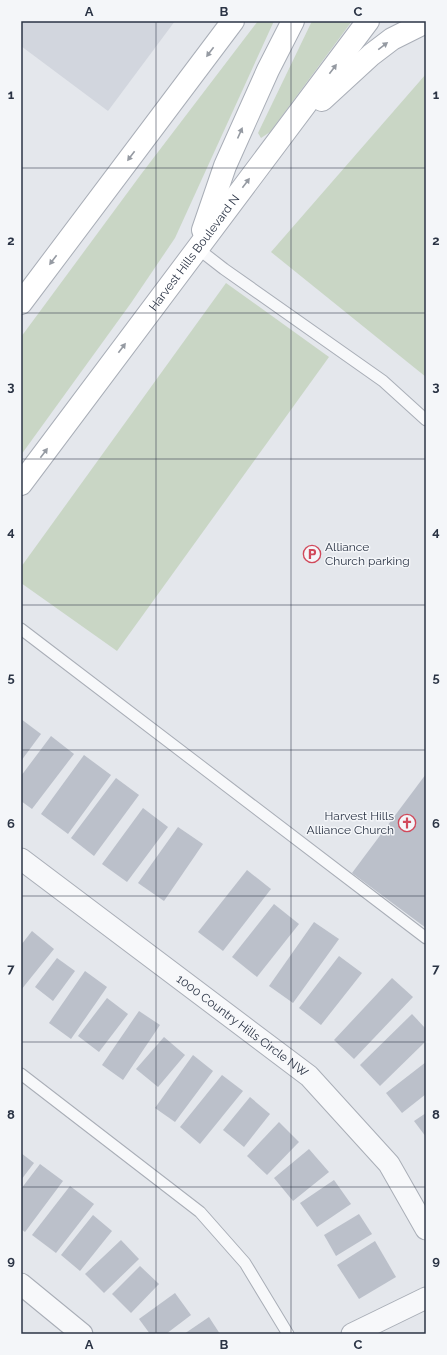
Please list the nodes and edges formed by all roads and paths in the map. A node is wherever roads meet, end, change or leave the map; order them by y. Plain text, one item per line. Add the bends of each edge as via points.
1 (233, 21) edge
2 (293, 21) edge
3 (368, 21) edge
4 (426, 22) edge
5 (281, 137) junction
6 (197, 248) junction
7 (21, 303) edge
8 (426, 420) edge
9 (21, 484) edge
10 (21, 629) edge
11 (21, 859) edge
12 (426, 938) edge
13 (21, 1074) edge
14 (426, 1229) edge
15 (25, 1293) edge
16 (426, 1298) edge
17 (82, 1334) edge
18 (288, 1334) edge
19 (352, 1334) edge

1 -> 7 main road
6 -> 2 main road via 225,166
5 -> 3 main road, Harvest Hills Boulevard N
5 -> 4 main road via 371,55 392,39
6 -> 5 main road, Harvest Hills Boulevard N
6 - 8 lane via 383,381
9 -> 6 main road, Harvest Hills Boulevard N
10 - 12 lane
11 - 14 street, 1000 Country Hills Circle NW via 309,1076 389,1164
13 - 18 lane via 200,1212 245,1263
15 - 17 street
16 - 19 street

